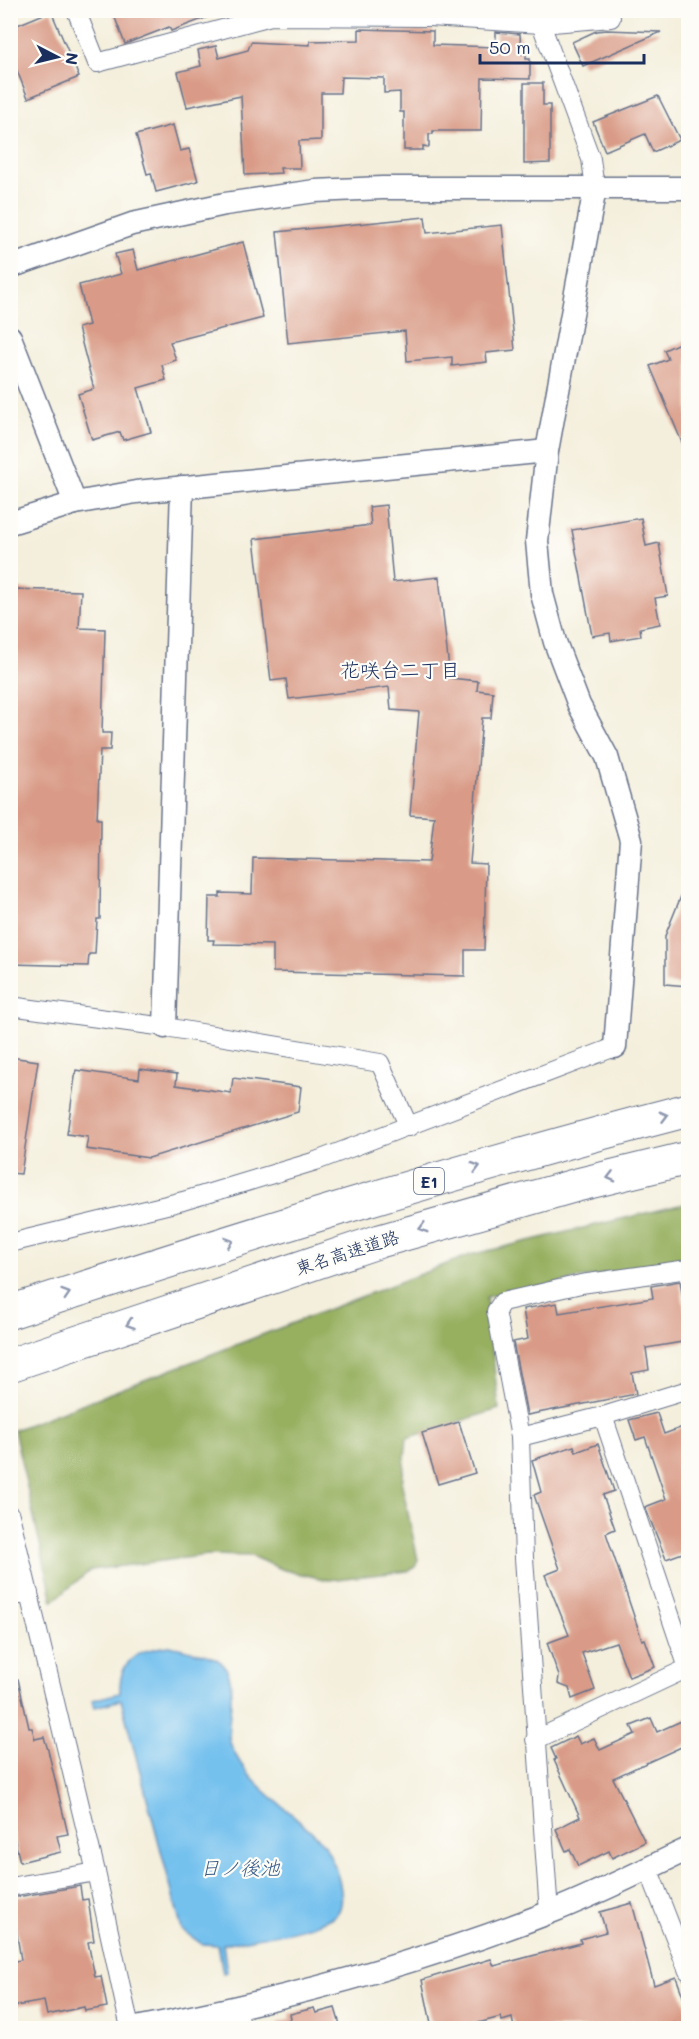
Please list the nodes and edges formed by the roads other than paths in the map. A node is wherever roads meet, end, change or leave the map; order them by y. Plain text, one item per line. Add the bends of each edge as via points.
1 (76, 10) edge
2 (609, 10) edge
3 (270, 13) edge
4 (429, 14) edge
5 (541, 24) junction
6 (595, 188) junction
7 (688, 188) edge
8 (10, 267) edge
9 (10, 337) edge
10 (547, 451) junction
11 (182, 487) junction
12 (75, 503) junction
13 (10, 523) edge
14 (10, 1006) edge
15 (165, 1027) junction
16 (615, 1047) joint
17 (688, 1110) edge
18 (409, 1127) junction
19 (688, 1158) edge
20 (10, 1243) edge
21 (688, 1269) edge
22 (10, 1312) edge
23 (10, 1365) edge
24 (688, 1390) edge
25 (603, 1416) junction
26 (520, 1437) junction
27 (10, 1515) edge
28 (20, 1595) edge
29 (688, 1668) edge
30 (536, 1740) junction
31 (688, 1849) edge
32 (648, 1868) junction
33 (96, 1872) junction
34 (10, 1887) edge
35 (549, 1913) junction
36 (687, 1965) edge
37 (239, 2019) edge
38 (130, 2028) edge
39 (136, 2028) edge

1 - 3 street via 98,63
2 - 5 street via 611,18
3 - 4 street
4 - 5 street
5 - 6 street via 591,159
6 - 7 street
6 - 8 street via 315,191 225,204 132,224
6 - 10 street
9 - 12 street
10 - 11 street
10 - 16 street via 537,541 542,594 579,705 607,757 631,840
11 - 12 street
11 - 15 street
12 - 13 street
14 - 15 street
15 - 18 street via 380,1063
16 - 18 street
22 -> 17 highway, E1 via 383,1194
18 - 20 street via 316,1161 183,1201
19 -> 23 highway, 東名高速道路 via 380,1240
21 - 26 street via 581,1284 502,1302 496,1311
24 - 25 street
25 - 26 street
25 - 29 street
26 - 30 street
27 - 28 street
28 - 33 street
29 - 30 street
30 - 35 street
31 - 32 street
32 - 35 street
32 - 36 street
33 - 34 street
33 - 38 street
35 - 37 street
37 - 39 street

